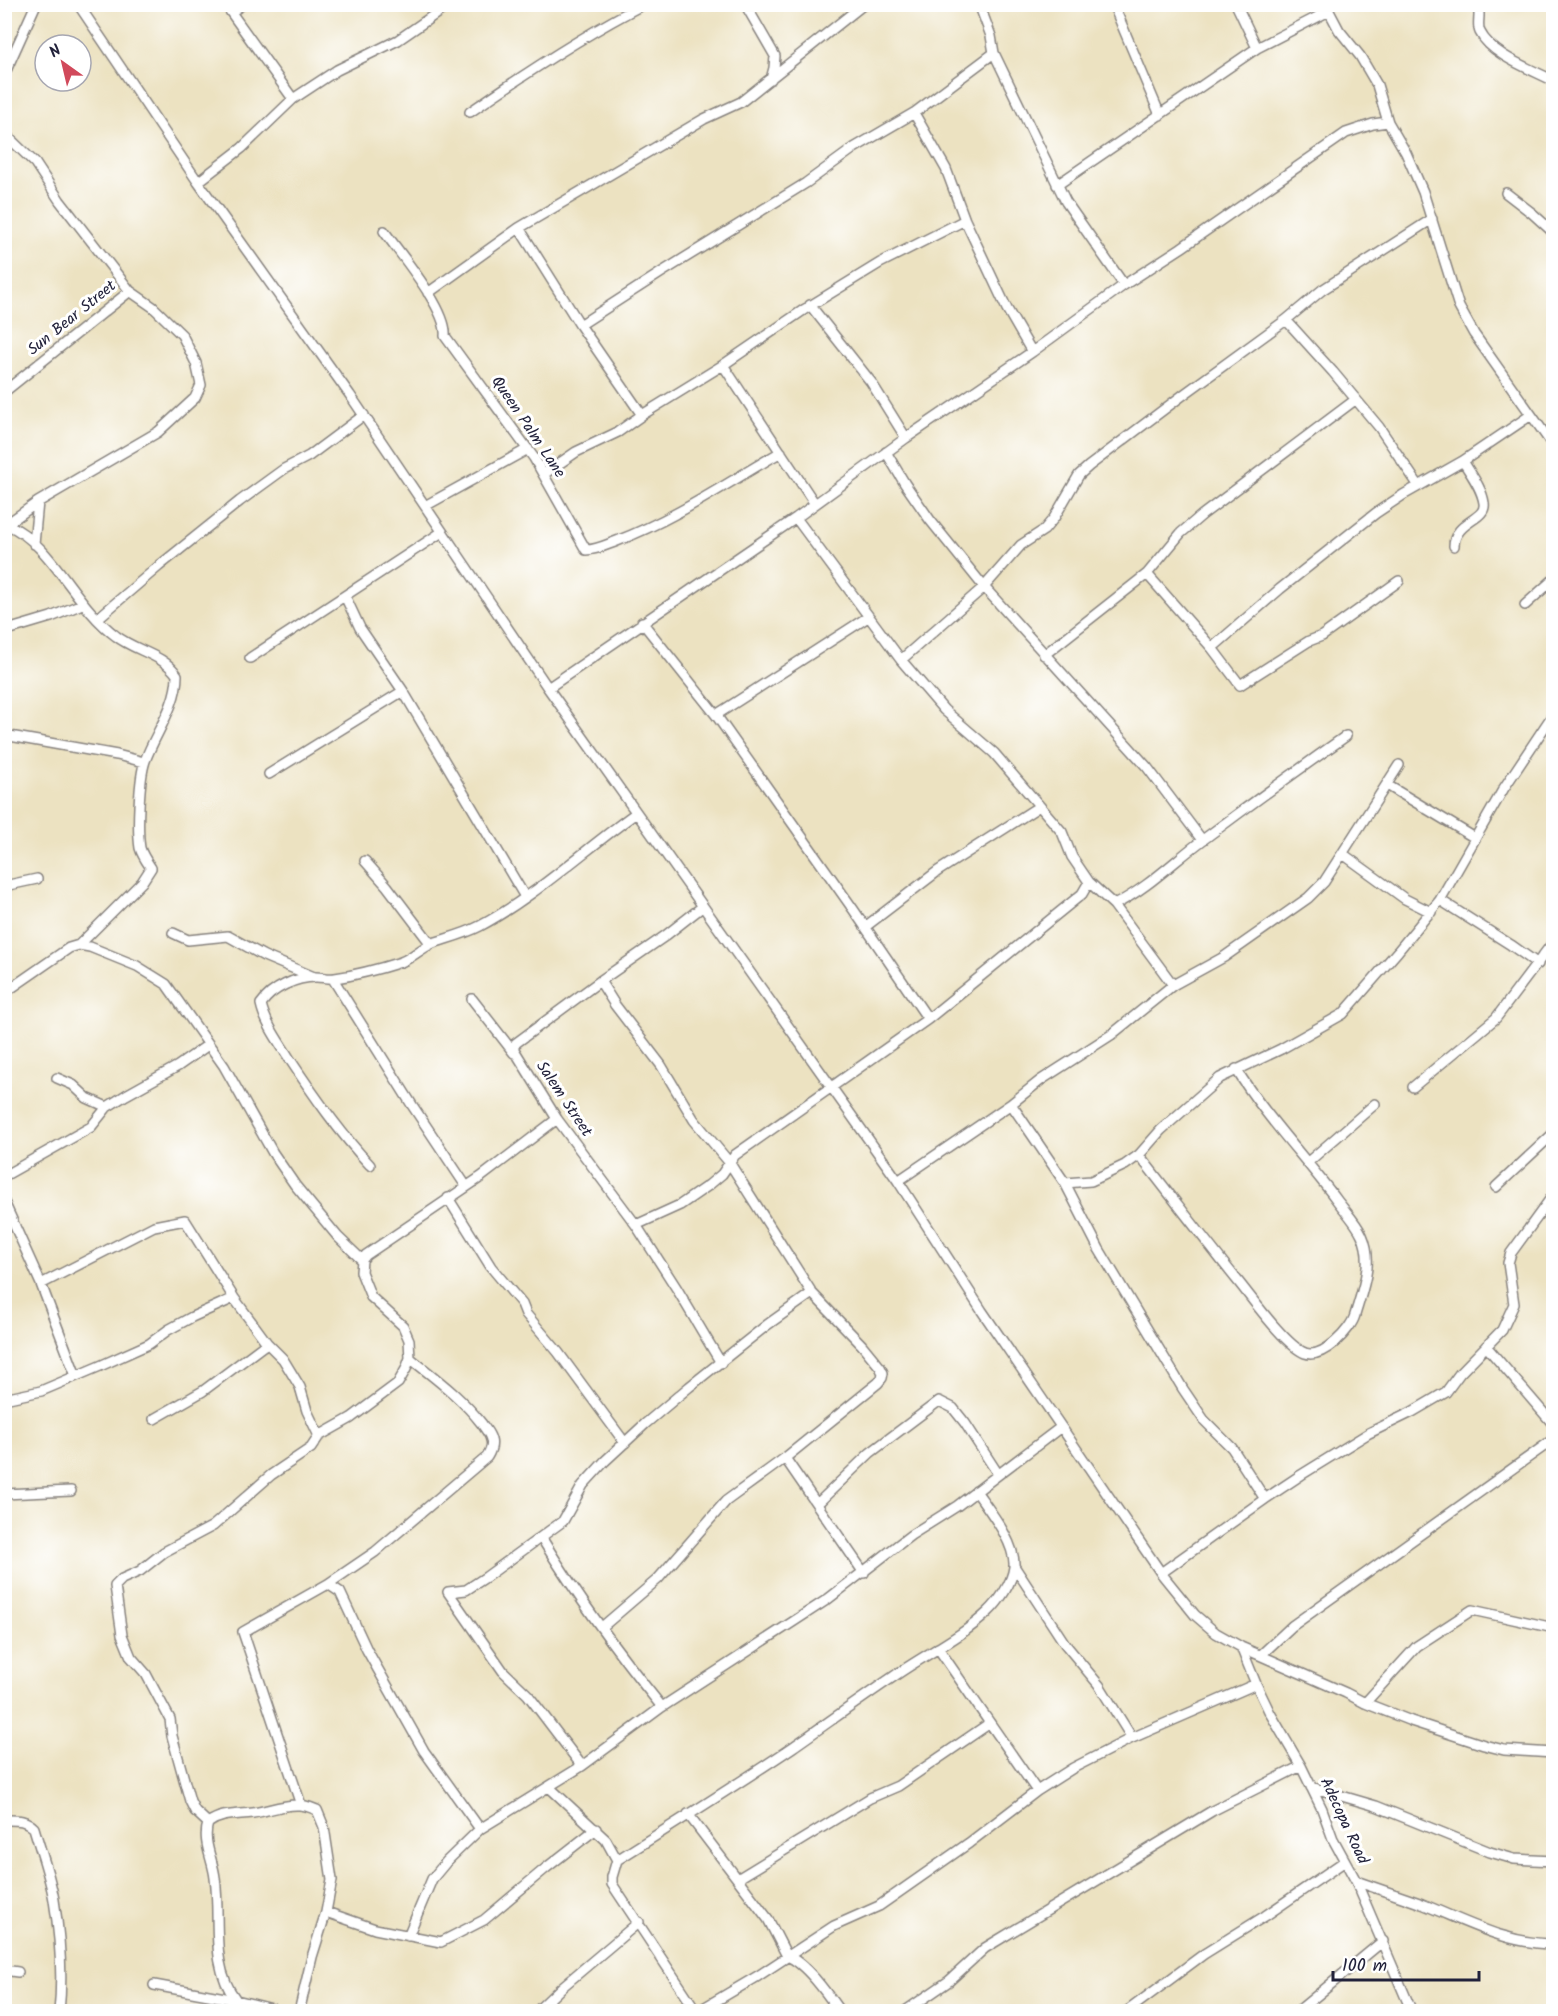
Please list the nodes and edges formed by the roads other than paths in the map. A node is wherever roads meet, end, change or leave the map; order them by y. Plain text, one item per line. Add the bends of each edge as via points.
1 (36, 4) edge
2 (78, 4) edge
3 (243, 4) edge
4 (450, 4) edge
5 (644, 4) edge
6 (745, 4) edge
7 (864, 4) edge
8 (979, 4) edge
9 (1113, 4) edge
10 (1236, 4) edge
11 (1477, 4) edge
12 (228, 8) edge
13 (1329, 8) edge
14 (1257, 48) junction
15 (994, 53) junction
16 (775, 56) junction
17 (796, 59) junction
18 (4, 75) edge
19 (771, 79) junction
20 (1554, 81) edge
21 (293, 99) junction
22 (470, 112) dead end
23 (914, 113) junction
24 (1160, 115) junction
25 (1388, 122) junction
26 (4, 133) edge
27 (198, 182) junction
28 (1057, 185) junction
29 (1506, 193) dead end
30 (1432, 219) junction
31 (965, 220) junction
32 (1552, 226) edge
33 (519, 228) junction
34 (384, 231) dead end
35 (1124, 285) junction
36 (130, 291) junction
37 (428, 293) junction
38 (810, 305) junction
39 (1286, 321) junction
40 (580, 325) junction
41 (1032, 352) junction
42 (723, 365) junction
43 (4, 392) edge
44 (1355, 400) junction
45 (642, 414) junction
46 (364, 415) junction
47 (1531, 415) junction
48 (906, 438) junction
49 (1554, 447) edge
50 (528, 448) junction
51 (781, 452) junction
52 (886, 452) junction
53 (1463, 460) junction
54 (544, 474) junction
55 (1419, 486) junction
56 (38, 502) junction
57 (815, 504) junction
58 (425, 506) junction
59 (796, 518) junction
60 (6, 525) edge
61 (442, 532) junction
62 (34, 544) junction
63 (1454, 546) dead end
64 (1147, 573) junction
65 (1554, 579) edge
66 (1398, 581) dead end
67 (984, 586) junction
68 (345, 596) junction
69 (82, 604) junction
70 (1525, 605) dead end
71 (868, 616) junction
72 (97, 619) junction
73 (642, 622) junction
74 (4, 631) edge
75 (1212, 648) junction
76 (1044, 655) junction
77 (250, 658) dead end
78 (902, 660) junction
79 (548, 688) junction
80 (403, 690) junction
81 (1554, 713) edge
82 (716, 715) junction
83 (4, 735) edge
84 (1346, 736) dead end
85 (144, 762) junction
86 (1399, 765) dead end
87 (269, 774) dead end
88 (1387, 785) junction
89 (1038, 807) junction
90 (636, 813) junction
91 (1475, 838) junction
92 (1202, 840) junction
93 (1343, 854) junction
94 (365, 861) dead end
95 (37, 879) dead end
96 (1089, 882) junction
97 (4, 886) edge
98 (525, 897) junction
99 (1440, 900) junction
100 (1114, 905) junction
101 (702, 907) junction
102 (1431, 912) junction
103 (865, 927) junction
104 (173, 933) dead end
105 (1554, 941) edge
106 (431, 944) junction
107 (79, 945) junction
108 (1538, 964) junction
109 (314, 977) junction
110 (333, 979) junction
111 (600, 981) junction
112 (1173, 985) junction
113 (4, 993) edge
114 (472, 999) dead end
115 (928, 1019) junction
116 (208, 1045) junction
117 (516, 1055) junction
118 (1236, 1069) junction
119 (57, 1078) dead end
120 (832, 1087) junction
121 (1413, 1087) dead end
122 (1011, 1104) junction
123 (1375, 1104) dead end
124 (107, 1107) junction
125 (557, 1119) junction
126 (1554, 1133) edge
127 (1139, 1155) junction
128 (729, 1162) junction
129 (1308, 1162) junction
130 (370, 1165) dead end
131 (4, 1176) edge
132 (898, 1180) junction
133 (1065, 1183) junction
134 (466, 1186) junction
135 (1496, 1187) dead end
136 (1554, 1194) edge
137 (447, 1198) junction
138 (4, 1202) edge
139 (6, 1214) edge
140 (636, 1225) junction
141 (362, 1260) junction
142 (41, 1284) junction
143 (812, 1293) junction
144 (234, 1298) junction
145 (267, 1343) junction
146 (1486, 1346) junction
147 (410, 1358) junction
148 (721, 1363) junction
149 (76, 1376) junction
150 (5, 1398) edge
151 (154, 1419) dead end
152 (1554, 1425) edge
153 (1061, 1427) junction
154 (319, 1437) junction
155 (1554, 1438) edge
156 (625, 1443) junction
157 (785, 1458) junction
158 (998, 1474) junction
159 (71, 1491) dead end
160 (976, 1491) junction
161 (4, 1494) edge
162 (1265, 1499) junction
163 (817, 1504) junction
164 (541, 1537) junction
165 (1014, 1566) junction
166 (864, 1573) junction
167 (1161, 1573) junction
168 (328, 1584) junction
169 (602, 1627) junction
170 (1554, 1628) edge
171 (1241, 1647) junction
172 (938, 1648) junction
173 (1261, 1655) junction
174 (1256, 1684) junction
175 (1365, 1703) junction
176 (662, 1707) junction
177 (990, 1723) junction
178 (1132, 1738) junction
179 (1554, 1753) edge
180 (582, 1766) junction
181 (1301, 1766) junction
182 (1311, 1786) junction
183 (549, 1787) junction
184 (1037, 1791) junction
185 (301, 1805) junction
186 (688, 1814) junction
187 (4, 1820) edge
188 (208, 1823) junction
189 (480, 1829) junction
190 (596, 1829) junction
191 (617, 1860) junction
192 (1344, 1861) junction
193 (1554, 1861) edge
194 (739, 1878) junction
195 (1356, 1881) junction
196 (326, 1912) junction
197 (639, 1922) junction
198 (408, 1936) junction
199 (1383, 1941) junction
200 (1554, 1944) edge
201 (787, 1956) junction
202 (4, 1970) edge
203 (18, 1972) dead end
204 (154, 1985) dead end
205 (236, 2000) junction
206 (59, 2012) edge
207 (284, 2012) edge
208 (299, 2012) edge
209 (536, 2012) edge
210 (697, 2012) edge
211 (840, 2012) edge
212 (904, 2012) edge
213 (1126, 2012) edge
214 (1297, 2012) edge
215 (1412, 2012) edge

1 - 18 street
2 - 27 street
3 - 12 street
4 - 21 street via 398,40 338,70
5 - 22 street via 538,64
6 - 16 street
7 - 17 street
8 - 15 street
9 - 24 street
10 - 14 street
11 - 20 street via 1479,30 1492,48
12 - 21 street
13 - 14 street
13 - 25 street via 1339,30 1377,85
14 - 24 street
15 - 23 street
15 - 28 street
16 - 17 street
16 - 19 street
17 - 19 street
19 - 33 street via 741,102 704,119
21 - 27 street
23 - 31 street via 946,169
23 - 40 street
24 - 28 street
25 - 30 street via 1406,153
25 - 35 street via 1346,133
26 - 36 street via 35,163
27 - 46 street
28 - 35 street
29 - 32 street
30 - 39 street via 1322,290
30 - 47 street via 1459,307
31 - 38 street via 880,263
31 - 41 street
33 - 37 street
33 - 40 street
34 - 37 street, Queen Palm Lane
35 - 41 street
36 - 43 street, Sun Bear Street
36 - 56 street via 182,335 196,363 201,385 195,398 158,432
37 - 50 street, Queen Palm Lane via 446,328 445,336
38 - 42 street
38 - 48 street via 871,382
39 - 44 street
39 - 67 street via 1079,475 1044,530 1021,545
40 - 45 street
41 - 48 street
42 - 45 street
42 - 51 street
44 - 55 street via 1379,427
44 - 64 street via 1202,515
45 - 54 street
46 - 58 street
46 - 72 street via 240,501
47 - 49 street
47 - 53 street
48 - 52 street
50 - 54 street, Queen Palm Lane
50 - 58 street
51 - 54 street, Queen Palm Lane via 676,513 594,550 586,550
51 - 57 street
52 - 57 street
52 - 67 street via 930,520
53 - 55 street
53 - 63 street via 1485,505 1483,512 1457,531
55 - 75 street via 1328,550
56 - 60 street
56 - 62 street
57 - 59 street
58 - 61 street
59 - 71 street
59 - 73 street
60 - 62 street via 21,530
61 - 68 street
61 - 79 street
62 - 69 street
64 - 75 street
64 - 76 street
65 - 70 street
66 - 75 street via 1322,636 1240,685
67 - 76 street
67 - 78 street
68 - 77 street
68 - 80 street via 360,628
69 - 72 street
69 - 74 street
71 - 78 street
71 - 82 street
72 - 85 street via 116,636 165,662 177,675 166,716
73 - 79 street
73 - 82 street
76 - 92 street via 1147,767
78 - 89 street via 944,710 994,753
79 - 90 street
80 - 87 street
80 - 98 street
81 - 91 street via 1518,764
82 - 103 street
83 - 85 street
84 - 92 street
85 - 107 street via 138,820 141,850 151,868
86 - 88 street
88 - 91 street
88 - 93 street
89 - 96 street via 1062,832 1072,857
89 - 103 street via 938,871
90 - 98 street
90 - 101 street
91 - 99 street
92 - 100 street via 1153,881
93 - 102 street
93 - 112 street via 1308,898 1224,957
94 - 106 street
95 - 97 street
96 - 100 street
96 - 115 street via 1082,894
98 - 106 street via 480,926
99 - 102 street
99 - 108 street
100 - 112 street
101 - 111 street, Salem Street
101 - 120 street
102 - 118 street via 1343,1014
103 - 115 street
104 - 109 street via 188,940 228,936
105 - 108 street
106 - 110 street via 403,961
107 - 113 street
107 - 116 street via 137,966 166,984
108 - 121 street via 1496,1017
109 - 110 street
109 - 130 street via 268,994 261,1004 263,1011 324,1111
110 - 134 street
111 - 117 street, Salem Street via 516,1043
111 - 128 street via 661,1065 694,1120
112 - 122 street via 1111,1035
114 - 117 street
115 - 120 street
116 - 124 street
116 - 141 street via 295,1185
117 - 125 street, Salem Street
118 - 127 street via 1202,1093
118 - 129 street
119 - 124 street
120 - 128 street via 753,1140
120 - 132 street
122 - 132 street
122 - 133 street
123 - 129 street
124 - 131 street via 91,1127
125 - 134 street
125 - 140 street, Salem Street
126 - 135 street
127 - 129 street via 1265,1316 1298,1349 1312,1354 1321,1352 1352,1325 1368,1270 1368,1252 1361,1233
127 - 133 street via 1091,1181
128 - 140 street via 722,1174 695,1194
128 - 143 street
132 - 153 street
133 - 162 street via 1098,1249 1183,1389 1204,1420 1232,1448
134 - 137 street
136 - 146 street via 1510,1253 1514,1304 1502,1330
137 - 141 street
137 - 156 street via 491,1267
138 - 139 street
139 - 142 street
140 - 148 street, Salem Street
141 - 147 street via 361,1272 371,1297 403,1326
142 - 144 street via 154,1226 184,1220
142 - 149 street
143 - 148 street
143 - 157 street via 880,1366 883,1374
144 - 145 street
144 - 149 street via 192,1317 149,1344
145 - 151 street via 203,1391
145 - 154 street via 300,1386
146 - 152 street
146 - 162 street via 1446,1392 1369,1433
147 - 154 street via 398,1383
147 - 168 street via 466,1405 492,1440 491,1450 375,1552
148 - 156 street
149 - 150 street via 41,1391
153 - 158 street
153 - 167 street
154 - 188 street via 311,1448 271,1475 213,1526 115,1586 122,1635 131,1657 162,1701 190,1801
155 - 173 street via 1292,1626
156 - 164 street via 584,1485 563,1521
157 - 163 street
157 - 169 street via 726,1502 658,1578
158 - 160 street
158 - 163 street via 953,1408 939,1401 870,1453
159 - 161 street
160 - 165 street via 1011,1546
160 - 166 street
162 - 167 street
163 - 166 street
164 - 169 street
164 - 180 street via 466,1590 448,1593 503,1671 528,1695
165 - 172 street via 1010,1582 988,1612
165 - 178 street via 1065,1644 1100,1685
166 - 176 street
167 - 171 street via 1195,1615
168 - 185 street via 243,1632
168 - 189 street via 340,1592 367,1650 424,1751
169 - 176 street
170 - 175 street via 1472,1610 1417,1646
171 - 173 street
171 - 174 street, Adecopa Road
172 - 177 street
172 - 186 street
173 - 175 street
174 - 178 street
174 - 181 street, Adecopa Road
175 - 179 street via 1484,1745
176 - 180 street
177 - 184 street
177 - 194 street via 898,1786 870,1798
178 - 184 street
180 - 183 street
181 - 182 street, Adecopa Road
181 - 212 street via 1212,1811 985,1948 949,1981
182 - 192 street, Adecopa Road
182 - 193 street via 1376,1806 1490,1852 1514,1859
183 - 189 street
183 - 190 street
184 - 201 street via 879,1906 834,1926
185 - 188 street via 229,1814
185 - 196 street via 317,1810 324,1827 332,1880
186 - 191 street
186 - 194 street
187 - 206 street via 28,1822 37,1838 54,1898 62,1986
188 - 205 street via 206,1841 215,1878 217,1950 228,1989
189 - 198 street via 432,1880
190 - 191 street
190 - 198 street via 475,1926 441,1942
191 - 197 street via 612,1884
192 - 195 street, Adecopa Road
192 - 213 street via 1204,1954
194 - 201 street via 768,1919
195 - 199 street, Adecopa Road
195 - 200 street via 1509,1939
196 - 198 street
196 - 208 street
197 - 209 street
197 - 210 street
199 - 214 street
199 - 215 street, Adecopa Road
201 - 210 street
201 - 211 street via 795,1959
202 - 203 street
204 - 205 street
205 - 207 street

